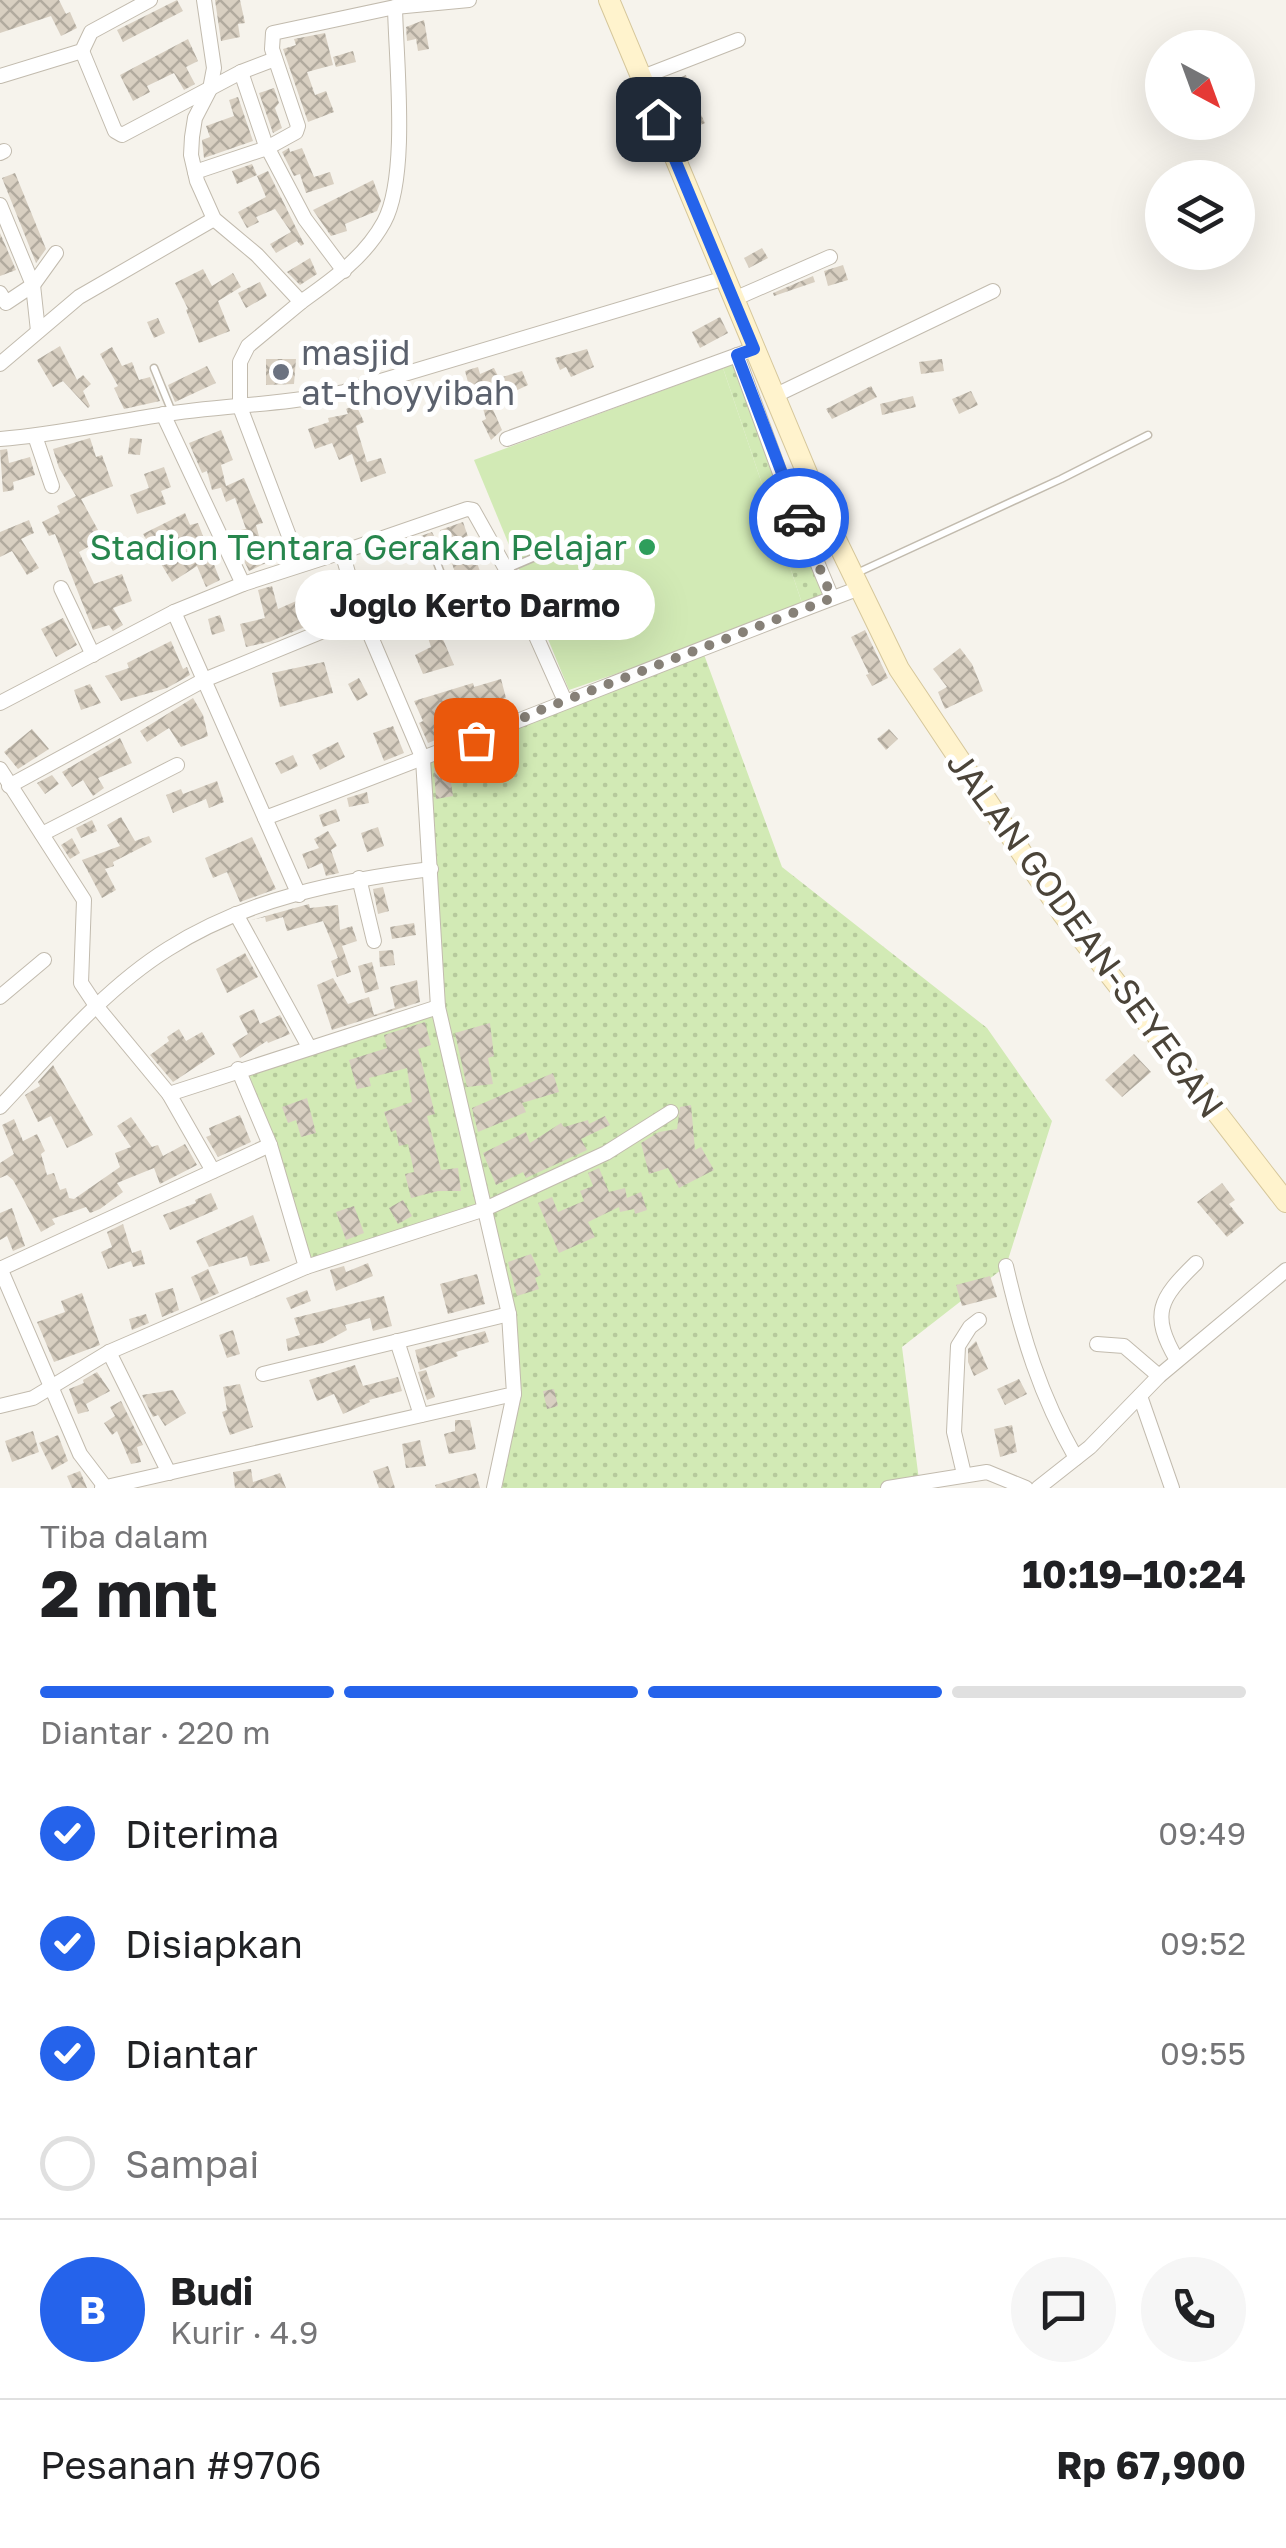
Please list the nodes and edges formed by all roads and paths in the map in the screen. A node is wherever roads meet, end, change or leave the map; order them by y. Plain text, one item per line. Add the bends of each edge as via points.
1 (150, 0) edge
2 (204, 0) edge
3 (466, 0) edge
4 (609, 0) edge
5 (395, 6) junction
6 (738, 40) dead end
7 (82, 51) junction
8 (275, 59) junction
9 (241, 72) junction
10 (0, 76) edge
11 (640, 78) junction
12 (210, 89) junction
13 (268, 148) junction
14 (195, 172) junction
15 (0, 205) edge
16 (214, 219) junction
17 (56, 254) dead end
18 (830, 257) dead end
19 (344, 271) junction
20 (725, 278) junction
21 (33, 285) junction
22 (994, 291) dead end
23 (0, 293) edge
24 (734, 299) junction
25 (300, 302) junction
26 (38, 332) junction
27 (745, 352) junction
28 (0, 364) edge
29 (154, 368) dead end
30 (774, 396) junction
31 (240, 407) junction
32 (168, 414) junction
33 (1148, 435) dead end
34 (35, 436) junction
35 (0, 439) edge
36 (507, 440) dead end
37 (52, 486) dead end
38 (430, 544) dead end
39 (342, 552) junction
40 (542, 554) dead end
41 (300, 565) junction
42 (506, 569) junction
43 (854, 582) junction
44 (243, 584) junction
45 (61, 588) dead end
46 (832, 598) junction
47 (174, 612) junction
48 (362, 615) junction
49 (93, 655) junction
50 (204, 680) junction
51 (564, 701) junction
52 (0, 703) edge
53 (423, 759) junction
54 (177, 765) dead end
55 (0, 769) edge
56 (9, 786) junction
57 (265, 818) junction
58 (42, 834) junction
59 (432, 868) junction
60 (358, 878) junction
61 (299, 895) junction
62 (236, 914) junction
63 (374, 941) dead end
64 (44, 960) dead end
65 (0, 996) edge
66 (438, 1006) junction
67 (97, 1007) junction
68 (308, 1047) junction
69 (238, 1069) junction
70 (169, 1094) junction
71 (0, 1106) edge
72 (671, 1112) dead end
73 (270, 1144) junction
74 (213, 1171) junction
75 (1286, 1202) edge
76 (484, 1210) junction
77 (1196, 1264) dead end
78 (1006, 1266) dead end
79 (306, 1267) junction
80 (0, 1269) edge
81 (1286, 1270) edge
82 (510, 1314) junction
83 (979, 1320) dead end
84 (397, 1341) junction
85 (1097, 1344) dead end
86 (109, 1352) junction
87 (1177, 1360) junction
88 (263, 1374) dead end
89 (1159, 1376) junction
90 (49, 1387) junction
91 (514, 1394) junction
92 (1140, 1396) junction
93 (0, 1406) edge
94 (421, 1416) junction
95 (1076, 1458) junction
96 (169, 1472) junction
97 (964, 1474) junction
98 (1057, 1482) edge
99 (105, 1488) edge
100 (494, 1488) edge
101 (888, 1488) edge
102 (1026, 1488) edge
103 (1038, 1488) edge
104 (1172, 1488) edge

1 - 7 street via 91,32
2 - 12 street via 214,68
3 - 5 street
4 - 11 main road, JALAN GODEAN-SEYEGAN
5 - 8 street via 273,32
5 - 19 street via 398,147 392,201 378,232
6 - 11 street
7 - 10 street
7 - 12 street via 119,134
8 - 9 street
8 - 13 street via 298,126 294,136
9 - 12 street
9 - 13 street
11 - 20 main road, JALAN GODEAN-SEYEGAN
12 - 14 street via 195,118
13 - 14 street
13 - 19 street via 306,220
14 - 16 street
15 - 21 street
16 - 25 street
16 - 26 street via 79,297
17 - 21 street
18 - 24 street
19 - 25 street
20 - 24 main road, JALAN GODEAN-SEYEGAN
20 - 31 street via 344,392
21 - 23 street via 7,303
21 - 26 street
22 - 30 street
24 - 27 main road, JALAN GODEAN-SEYEGAN
25 - 31 street via 242,354
26 - 28 street
27 - 30 main road, JALAN GODEAN-SEYEGAN
27 - 36 street
27 - 46 street via 781,476
29 - 32 lane
30 - 43 main road, JALAN GODEAN-SEYEGAN
31 - 32 street
31 - 41 street
32 - 34 street
32 - 44 street
33 - 43 lane
34 - 35 street
34 - 37 street
38 - 48 lane via 440,590
39 - 41 street
39 - 42 street via 468,509
39 - 48 street
40 - 42 lane
41 - 44 street
42 - 51 street
43 - 46 street
43 - 75 main road, JALAN GODEAN-SEYEGAN via 899,669 1062,913
44 - 47 street
45 - 49 street
46 - 51 street
47 - 49 street
47 - 50 street
48 - 50 street
48 - 53 street
49 - 52 street
50 - 56 street
50 - 57 street
51 - 53 street
53 - 57 street
53 - 59 street
54 - 58 street
55 - 56 street
56 - 58 street
57 - 61 street
58 - 67 street via 84,900 81,983
59 - 60 street
59 - 66 street
60 - 61 street
60 - 63 street
61 - 62 street
62 - 67 street via 167,949
62 - 68 street
64 - 65 street
66 - 68 street
66 - 76 street
67 - 70 street
67 - 71 street
68 - 69 street
69 - 70 street
69 - 73 street
70 - 74 street
72 - 76 street via 606,1154
73 - 74 street
73 - 79 street
74 - 80 street
76 - 79 street
76 - 82 street
77 - 87 street via 1170,1289 1162,1319 1162,1334
78 - 95 street via 1042,1394
79 - 86 street
80 - 90 street
81 - 87 street
82 - 84 street
82 - 91 street
83 - 97 street via 958,1346 954,1432
84 - 88 street
84 - 94 street
85 - 89 street via 1130,1349
86 - 90 street
86 - 96 street
87 - 89 street
89 - 92 street
90 - 93 street
90 - 99 street via 80,1454
91 - 94 street
91 - 100 street
92 - 95 street
92 - 104 street
94 - 96 street
95 - 98 street
96 - 99 street
97 - 101 street
97 - 102 street via 987,1472
98 - 103 street

